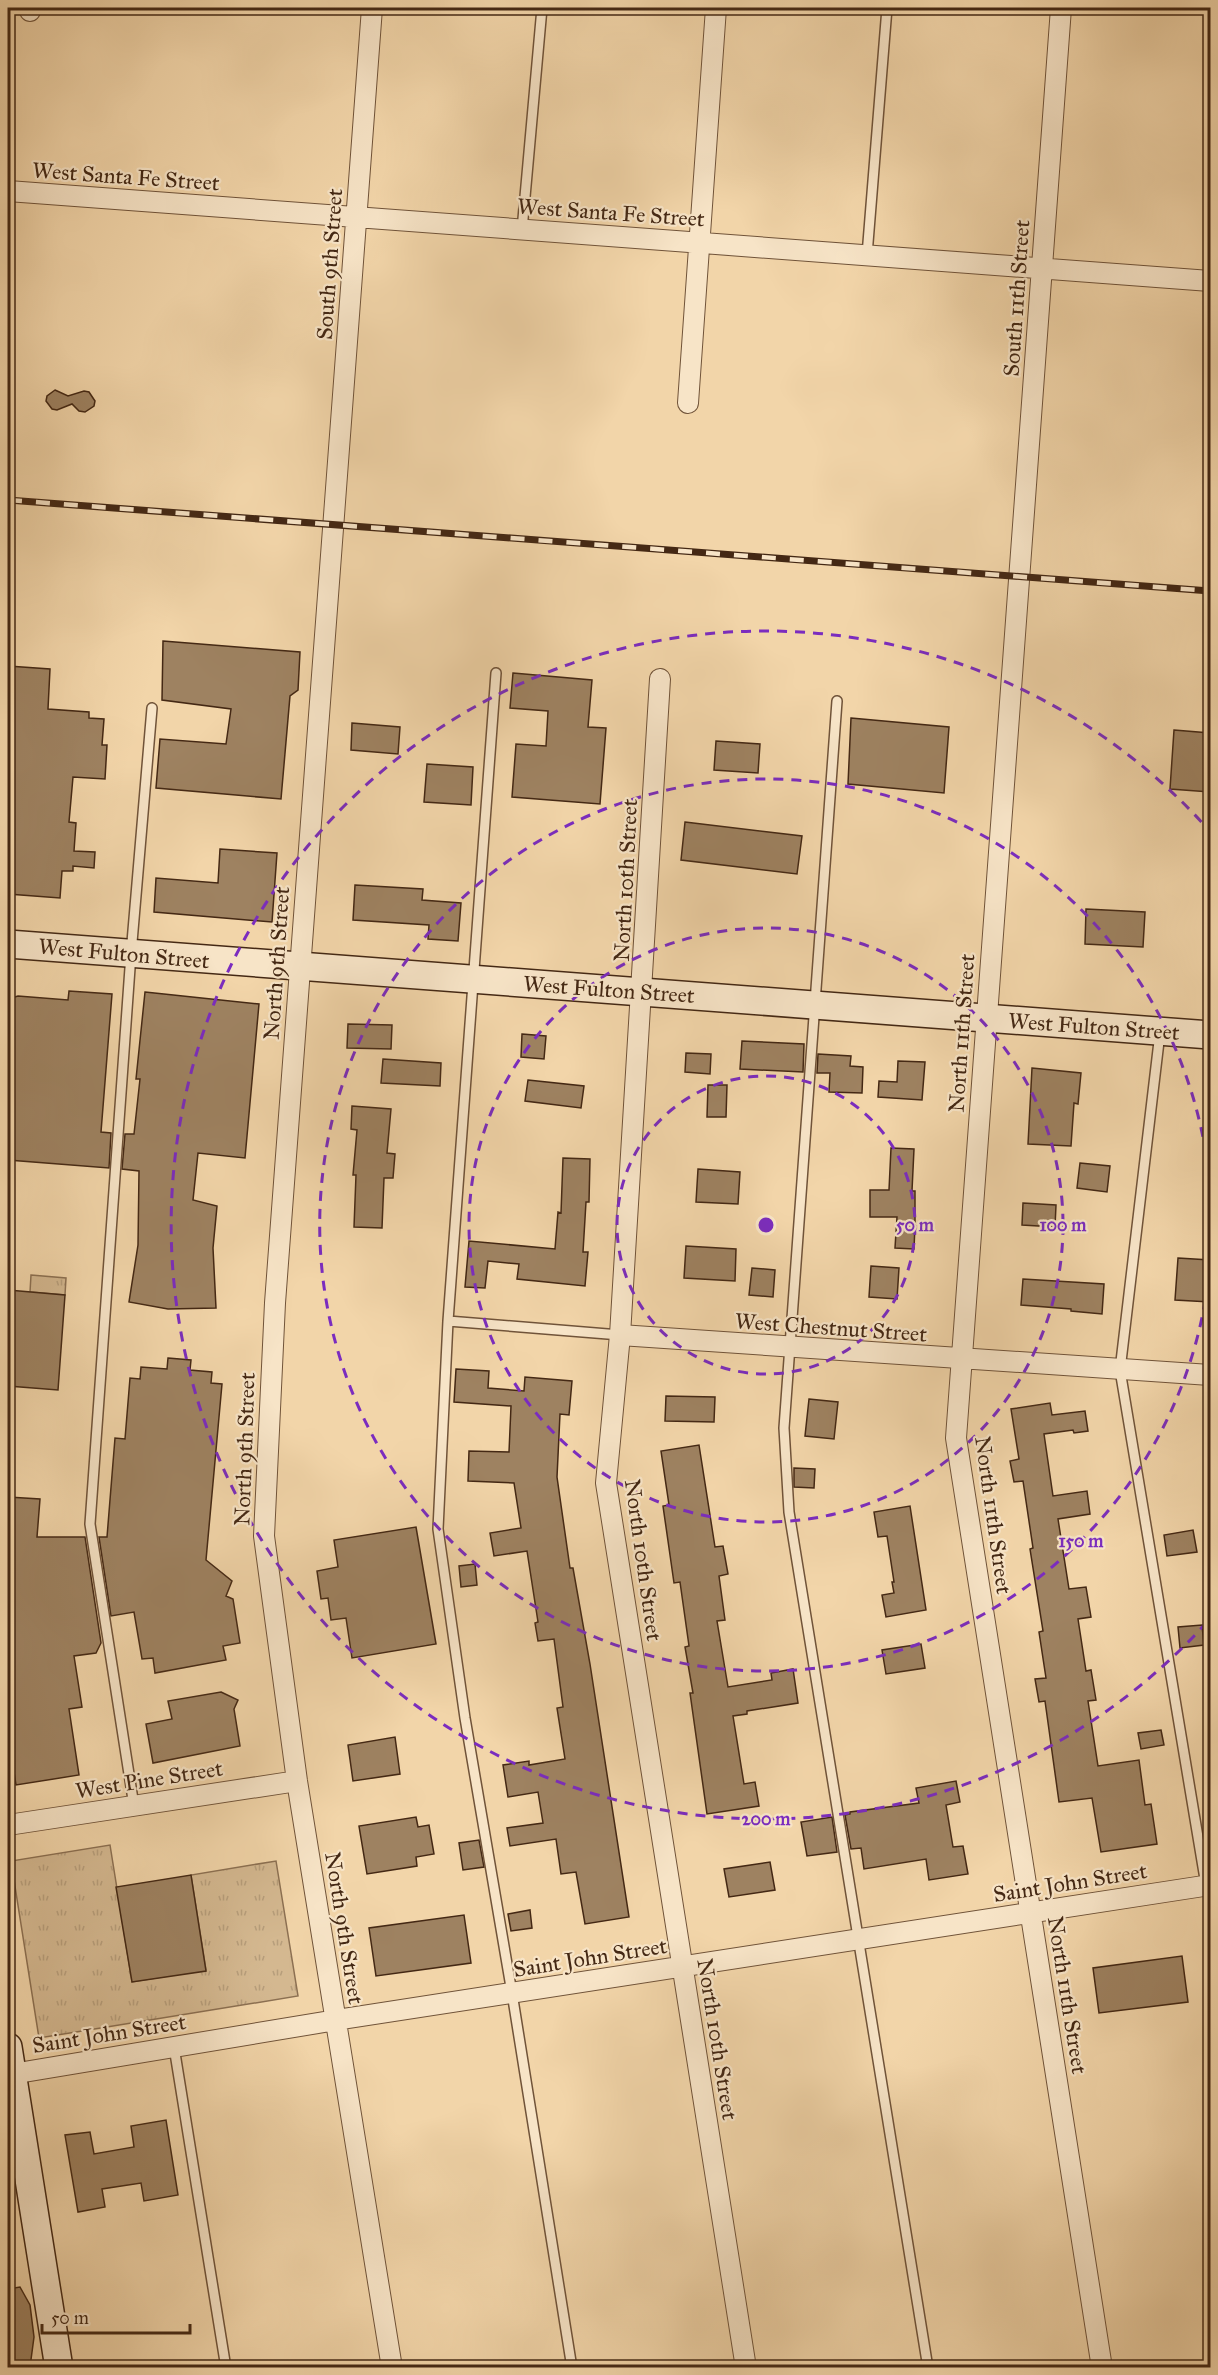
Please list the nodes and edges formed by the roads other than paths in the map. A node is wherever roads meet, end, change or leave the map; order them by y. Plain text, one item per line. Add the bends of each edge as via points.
1 (372, 8) edge
2 (542, 8) edge
3 (716, 8) edge
4 (887, 8) edge
5 (1061, 8) edge
6 (8, 191) edge
7 (357, 217) junction
8 (522, 230) junction
9 (698, 243) junction
10 (867, 255) junction
11 (1043, 269) junction
12 (1210, 281) edge
13 (688, 403) dead end
14 (334, 525) joint
15 (1019, 591) joint
16 (496, 673) dead end
17 (660, 679) dead end
18 (837, 701) dead end
19 (152, 708) dead end
20 (8, 944) edge
21 (131, 954) junction
22 (300, 967) junction
23 (474, 980) junction
24 (642, 992) junction
25 (816, 1005) junction
26 (987, 1018) junction
27 (1160, 1031) junction
28 (1210, 1035) edge
29 (448, 1321) junction
30 (620, 1335) junction
31 (791, 1348) junction
32 (961, 1360) junction
33 (1120, 1370) junction
34 (1210, 1376) edge
35 (297, 1781) junction
36 (134, 1806) junction
37 (8, 1825) edge
38 (1208, 1885) edge
39 (1030, 1912) junction
40 (858, 1940) junction
41 (683, 1967) junction
42 (512, 1993) junction
43 (336, 2020) junction
44 (8, 2047) edge
45 (174, 2047) junction
46 (12, 2074) junction
47 (59, 2367) edge
48 (226, 2367) edge
49 (392, 2367) edge
50 (572, 2367) edge
51 (746, 2367) edge
52 (928, 2367) edge
53 (1102, 2367) edge

1 - 7 street, South 9th Street
2 - 8 lane
3 - 9 street
4 - 10 lane
5 - 11 street, South 11th Street
6 - 7 street, West Santa Fe Street
7 - 8 street, West Santa Fe Street
7 - 14 street, South 9th Street
8 - 9 street, West Santa Fe Street
9 - 10 street, West Santa Fe Street
9 - 13 street
10 - 11 street, West Santa Fe Street
11 - 12 street, West Santa Fe Street
11 - 15 street, South 11th Street
14 - 22 street, North 9th Street
15 - 26 street, North 11th Street
16 - 23 lane
17 - 24 street, North 10th Street
18 - 25 lane
19 - 21 lane
20 - 21 street, West Fulton Street
21 - 22 street, West Fulton Street
21 - 36 lane via 90,1524
22 - 23 street, West Fulton Street
22 - 35 street, North 9th Street via 274,1303 264,1536
23 - 24 street, West Fulton Street
23 - 29 lane
24 - 25 street, West Fulton Street
24 - 30 street, North 10th Street
25 - 26 street, West Fulton Street
25 - 31 lane
26 - 27 street, West Fulton Street
26 - 32 street, North 11th Street
27 - 28 street, West Fulton Street
27 - 33 lane
29 - 30 lane, West Chestnut Street
29 - 42 lane via 438,1529 465,1718
30 - 31 street, West Chestnut Street
30 - 41 street, North 10th Street via 606,1483
31 - 32 street, West Chestnut Street
31 - 40 lane via 784,1428 789,1512
32 - 33 street, West Chestnut Street
32 - 39 street, North 11th Street via 956,1438
33 - 34 street, West Chestnut Street
33 - 38 lane
35 - 36 street, West Pine Street
35 - 43 street, North 9th Street
36 - 37 street, West Pine Street
38 - 39 street, Saint John Street
39 - 40 street, Saint John Street
39 - 53 street, North 11th Street
40 - 41 street, Saint John Street
40 - 52 lane
41 - 42 street, Saint John Street
41 - 51 street, North 10th Street
42 - 43 street, Saint John Street
42 - 50 lane
43 - 45 street, Saint John Street
43 - 49 street, North 9th Street
44 - 46 street
45 - 46 street, Saint John Street
45 - 48 lane
46 - 47 street

